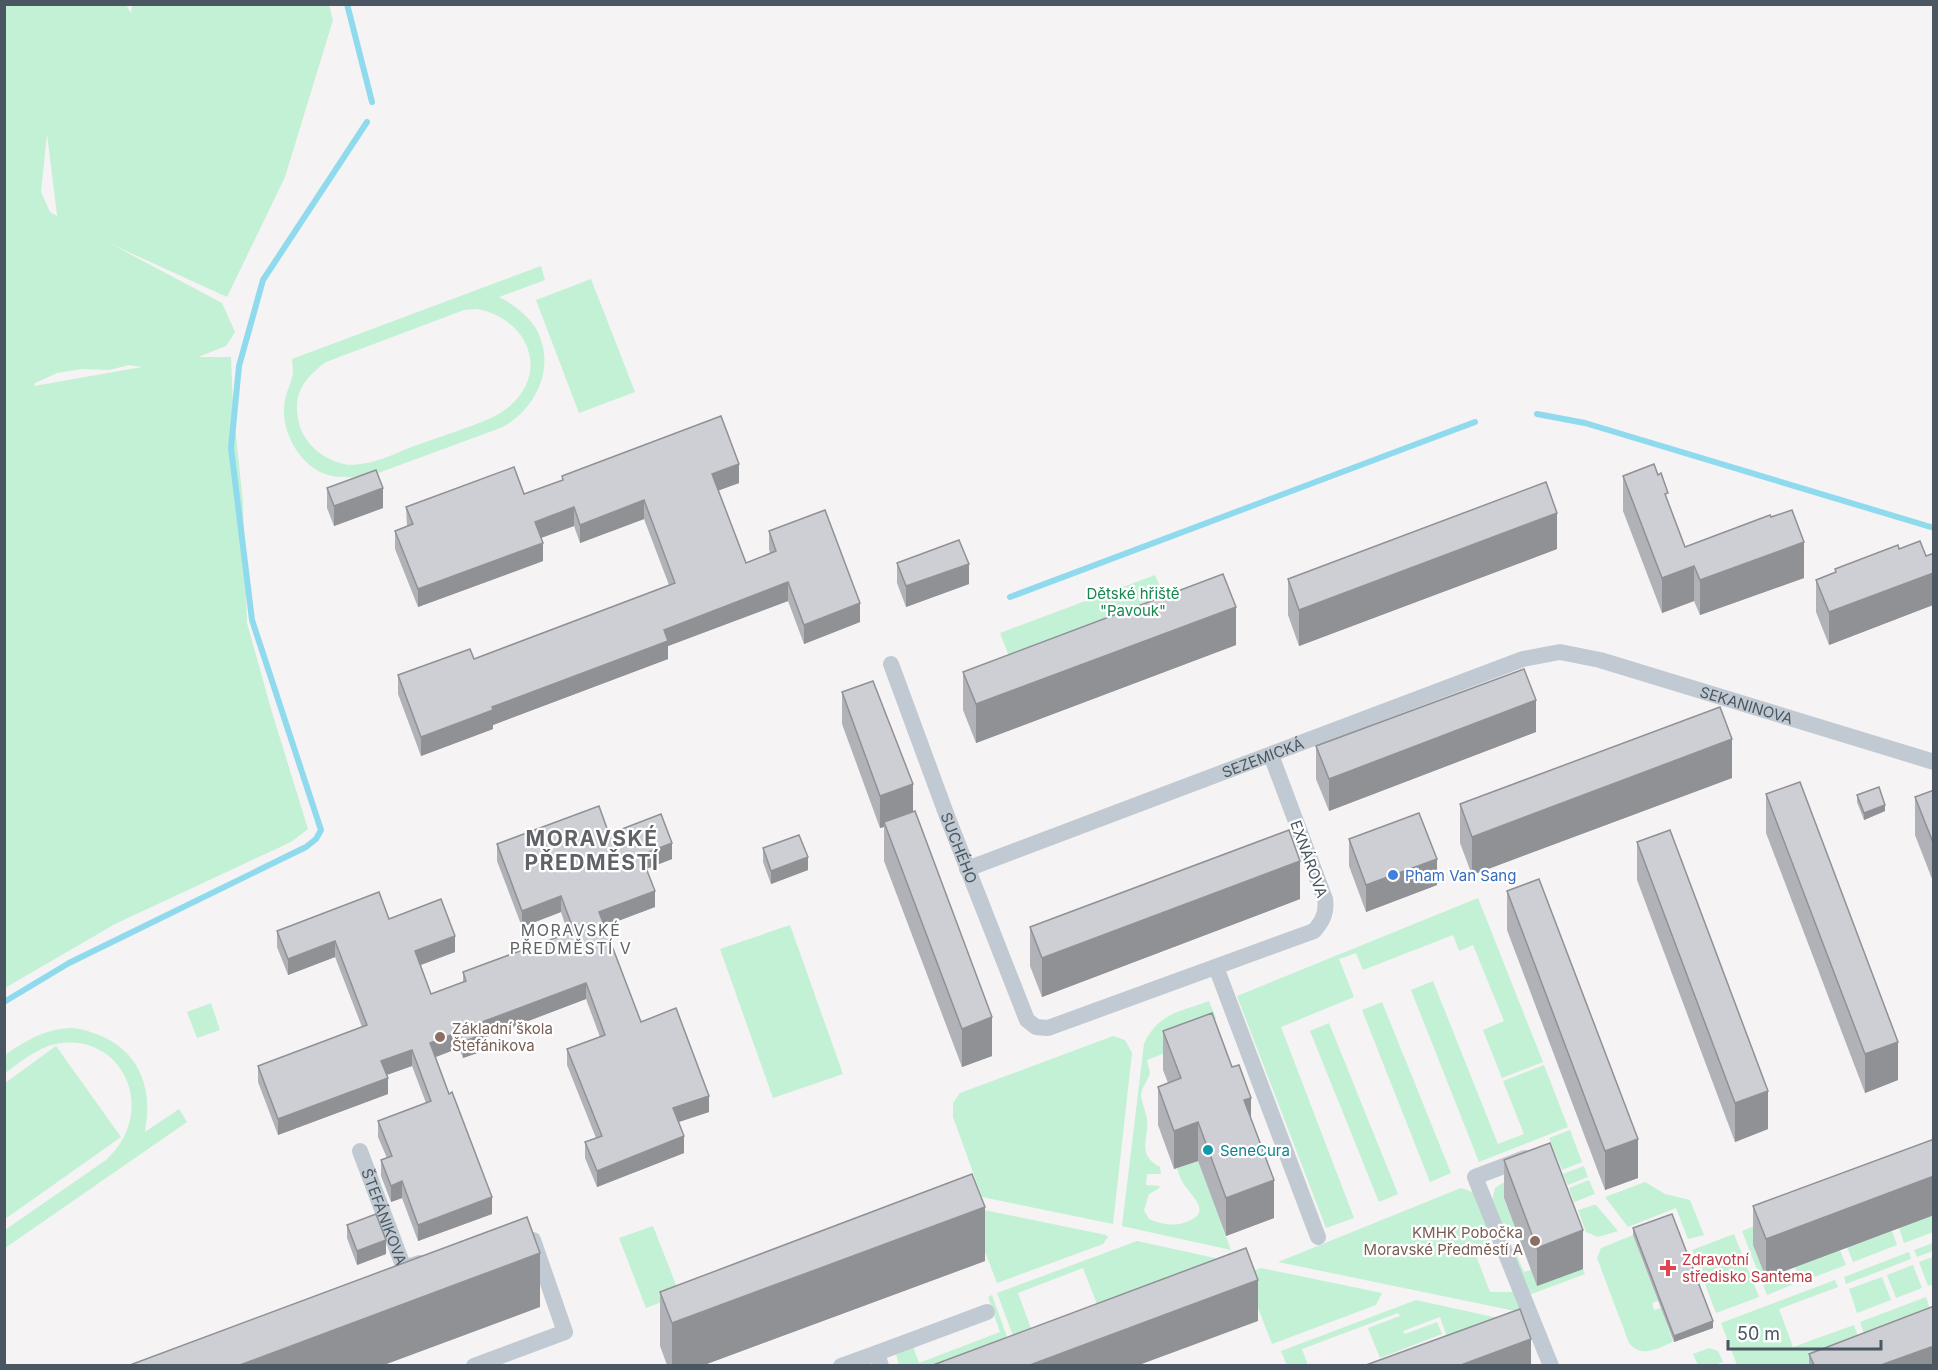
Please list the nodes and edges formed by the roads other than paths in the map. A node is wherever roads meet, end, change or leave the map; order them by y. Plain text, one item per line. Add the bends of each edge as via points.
1 (1560, 652) joint
2 (891, 664) dead end
3 (1271, 755) junction
4 (1934, 762) edge
5 (967, 869) junction
6 (1216, 967) junction
7 (1036, 1027) joint
8 (360, 1151) dead end
9 (1543, 1151) edge
10 (527, 1224) edge
11 (1318, 1237) dead end
12 (438, 1256) edge
13 (987, 1312) dead end
14 (879, 1359) edge
15 (474, 1365) edge
16 (841, 1365) edge
17 (1551, 1365) edge

1 - 3 street, SEZEMICKÁ via 1523,659
1 - 4 street, SEKANINOVA via 1600,660
2 - 5 street, SUCHÉHO
3 - 5 street, SEZEMICKÁ
3 - 6 street, EXNÁROVA via 1325,899 1324,916 1314,931
5 - 7 street, SUCHÉHO via 1027,1020
6 - 7 street, EXNÁROVA via 1048,1028
6 - 11 street
8 - 12 street, ŠTEFÁNIKOVA via 404,1268
9 - 17 street via 1475,1177
10 - 15 street via 565,1332
13 - 14 street
14 - 16 street

